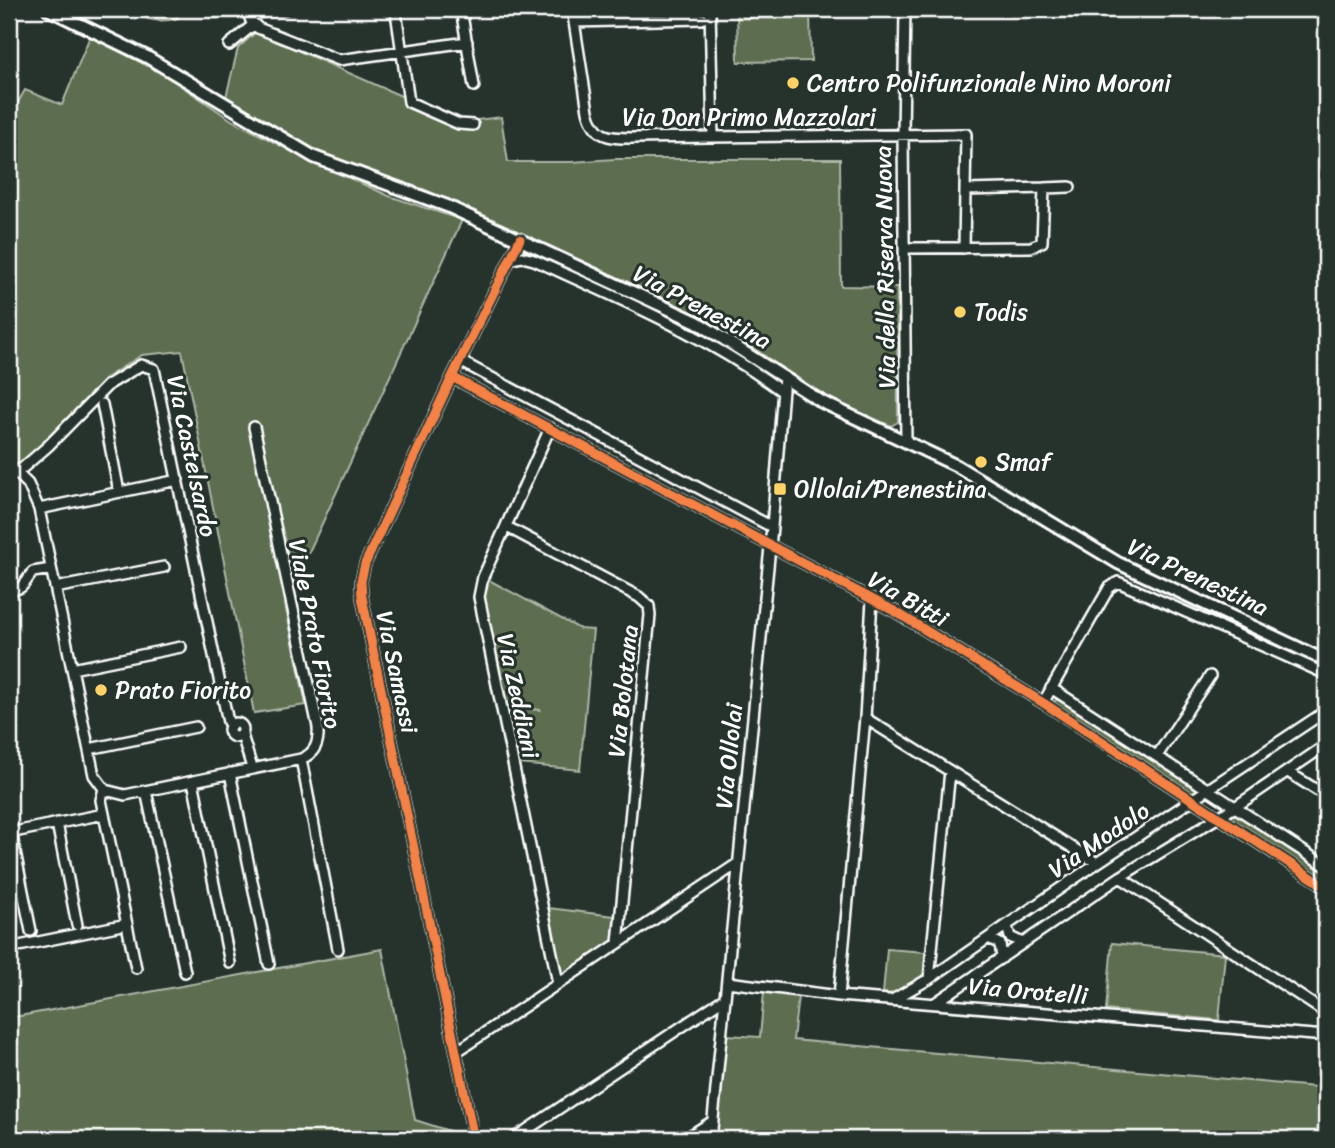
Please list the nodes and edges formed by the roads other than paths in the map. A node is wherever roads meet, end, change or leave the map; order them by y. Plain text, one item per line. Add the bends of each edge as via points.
1 (48, 9) edge
2 (285, 9) edge
3 (461, 9) edge
4 (572, 9) edge
5 (710, 9) edge
6 (905, 9) edge
7 (247, 11) edge
8 (396, 12) dead end
9 (702, 19) dead end
10 (574, 22) junction
11 (253, 24) junction
12 (467, 42) junction
13 (229, 45) dead end
14 (401, 52) junction
15 (474, 86) dead end
16 (473, 125) dead end
17 (903, 135) junction
18 (712, 136) junction
19 (1070, 187) dead end
20 (1044, 188) junction
21 (965, 190) junction
22 (520, 239) junction
23 (904, 248) junction
24 (964, 248) junction
25 (511, 259) junction
26 (460, 360) junction
27 (452, 377) junction
28 (784, 377) junction
29 (783, 392) junction
30 (102, 404) dead end
31 (254, 427) dead end
32 (550, 428) junction
33 (906, 441) junction
34 (9, 465) edge
35 (18, 472) junction
36 (178, 480) junction
37 (119, 492) junction
38 (39, 509) junction
39 (507, 527) junction
40 (772, 527) junction
41 (770, 545) junction
42 (164, 567) dead end
43 (51, 569) junction
44 (9, 588) edge
45 (55, 588) junction
46 (872, 600) junction
47 (181, 647) dead end
48 (1312, 660) junction
49 (1326, 661) edge
50 (72, 669) junction
51 (1326, 674) edge
52 (1210, 676) dead end
53 (1051, 688) junction
54 (1043, 703) junction
55 (1326, 711) edge
56 (865, 718) junction
57 (1314, 720) junction
58 (1326, 725) edge
59 (196, 727) dead end
60 (1326, 745) edge
61 (89, 749) junction
62 (1157, 757) junction
63 (301, 759) junction
64 (252, 768) junction
65 (950, 771) junction
66 (1288, 772) junction
67 (230, 773) junction
68 (193, 781) junction
69 (104, 789) junction
70 (1209, 790) junction
71 (146, 791) junction
72 (1326, 796) edge
73 (1194, 801) junction
74 (1235, 807) junction
75 (104, 814) junction
76 (1219, 817) junction
77 (57, 823) junction
78 (10, 832) edge
79 (1097, 863) junction
80 (737, 864) junction
81 (1326, 866) edge
82 (1119, 877) junction
83 (1326, 887) edge
84 (127, 924) junction
85 (77, 925) dead end
86 (1007, 926) junction
87 (31, 931) dead end
88 (989, 938) junction
89 (618, 943) junction
90 (1023, 943) junction
91 (9, 948) edge
92 (338, 949) dead end
93 (1002, 958) junction
94 (230, 963) dead end
95 (269, 964) dead end
96 (136, 968) dead end
97 (184, 972) dead end
98 (929, 979) junction
99 (727, 982) junction
100 (558, 983) junction
101 (839, 996) junction
102 (724, 998) junction
103 (892, 1000) junction
104 (935, 1003) junction
105 (1326, 1013) edge
106 (1326, 1036) edge
107 (456, 1052) junction
108 (713, 1121) junction
109 (474, 1139) edge
110 (513, 1139) edge
111 (685, 1139) edge
112 (711, 1139) edge

1 - 22 main road, Via Prenestina via 147,57 314,157 421,195
2 - 7 street
3 - 12 street
4 - 10 street, Via Don Primo Mazzolari
5 - 18 street
6 - 17 street, Via della Riserva Nuova
7 - 11 street
8 - 14 street
9 - 10 street
10 - 18 street, Via Don Primo Mazzolari via 588,111 598,132 624,138
11 - 13 street
11 - 14 street via 339,60
12 - 14 street
12 - 15 street
14 - 16 street via 409,102 459,124
17 - 18 street, Via Don Primo Mazzolari
17 - 21 street, Via Don Primo Mazzolari via 966,134
17 - 23 street, Via della Riserva Nuova
19 - 20 street
20 - 21 street
20 - 24 street via 1040,244
21 - 24 street
22 - 25 street, Via Samassi
22 - 28 main road, Via Prenestina via 697,322
23 - 24 street
23 - 33 street, Via della Riserva Nuova
25 - 26 street, Via Samassi
25 - 29 street via 531,258 681,328
26 - 27 street, Via Samassi
26 - 40 street
27 - 32 street, Via Bitti
27 - 107 street, Via Samassi via 360,581
28 - 29 street, Via Ollolai
28 - 33 main road, Via Prenestina via 822,402
29 - 40 street, Via Ollolai
30 - 37 street
31 - 63 street, Viale Prato Fiorito via 318,727 316,748
32 - 39 street, Via Zeddiani
32 - 41 street, Via Bitti
33 - 48 main road, Via Prenestina via 1136,572
34 - 35 street
35 - 36 street, Via Castelsardo via 108,385 144,364 156,373
35 - 38 street via 32,489
36 - 37 street
36 - 64 street, Via Castelsardo via 232,725 229,730 236,737 242,735
37 - 38 street
38 - 43 street
39 - 89 street, Via Bolotana via 649,606
39 - 100 street, Via Zeddiani via 481,582 479,600
40 - 41 street, Via Ollolai
41 - 46 street, Via Bitti
41 - 80 street, Via Ollolai
42 - 45 street
43 - 44 street via 33,572 24,585
43 - 45 street
45 - 50 street
46 - 54 street, Via Bitti
46 - 56 street
47 - 50 street
48 - 49 main road, Via Prenestina
48 - 51 street
48 - 53 street via 1115,582
50 - 61 street
52 - 62 street
53 - 54 street
53 - 62 street
54 - 73 street, Via Bitti
55 - 57 street, Via Modolo
56 - 65 street
56 - 101 street
57 - 58 street
57 - 70 street, Via Modolo
59 - 61 street
60 - 66 street, Via Modolo
61 - 69 street via 93,775
62 - 70 street
63 - 64 street, Viale Prato Fiorito
63 - 92 street
64 - 67 street, Viale Prato Fiorito
65 - 79 street
65 - 98 street
66 - 72 street
66 - 74 street, Via Modolo
67 - 68 street, Viale Prato Fiorito
67 - 95 street
68 - 71 street, Viale Prato Fiorito
68 - 94 street
69 - 71 street, Viale Prato Fiorito via 121,795
69 - 75 street
70 - 73 street, Via Modolo
70 - 74 street
71 - 97 street
73 - 76 street, Via Bitti
73 - 79 street, Via Modolo
74 - 76 street, Via Modolo
74 - 81 street
75 - 77 street
75 - 84 street
76 - 82 street, Via Modolo
76 - 83 street, Via Bitti
77 - 78 street
77 - 85 street
78 - 87 street
79 - 86 street, Via Modolo
80 - 89 street
80 - 99 street, Via Ollolai
82 - 90 street, Via Modolo
82 - 105 street
84 - 91 street
84 - 96 street
86 - 88 street, Via Modolo
86 - 90 street via 1010,937
88 - 93 street via 1000,944
88 - 98 street, Via Modolo
89 - 100 street
90 - 93 street, Via Modolo
93 - 104 street, Via Modolo
98 - 103 street, Via Modolo
99 - 101 street, Via Orotelli
99 - 102 street, Via Ollolai
100 - 107 street
101 - 103 street, Via Orotelli
102 - 108 street, Via Ollolai
102 - 110 street
103 - 104 street, Via Orotelli
104 - 106 street, Via Orotelli
107 - 109 street, Via Samassi
108 - 111 street
108 - 112 street, Via Ollolai

